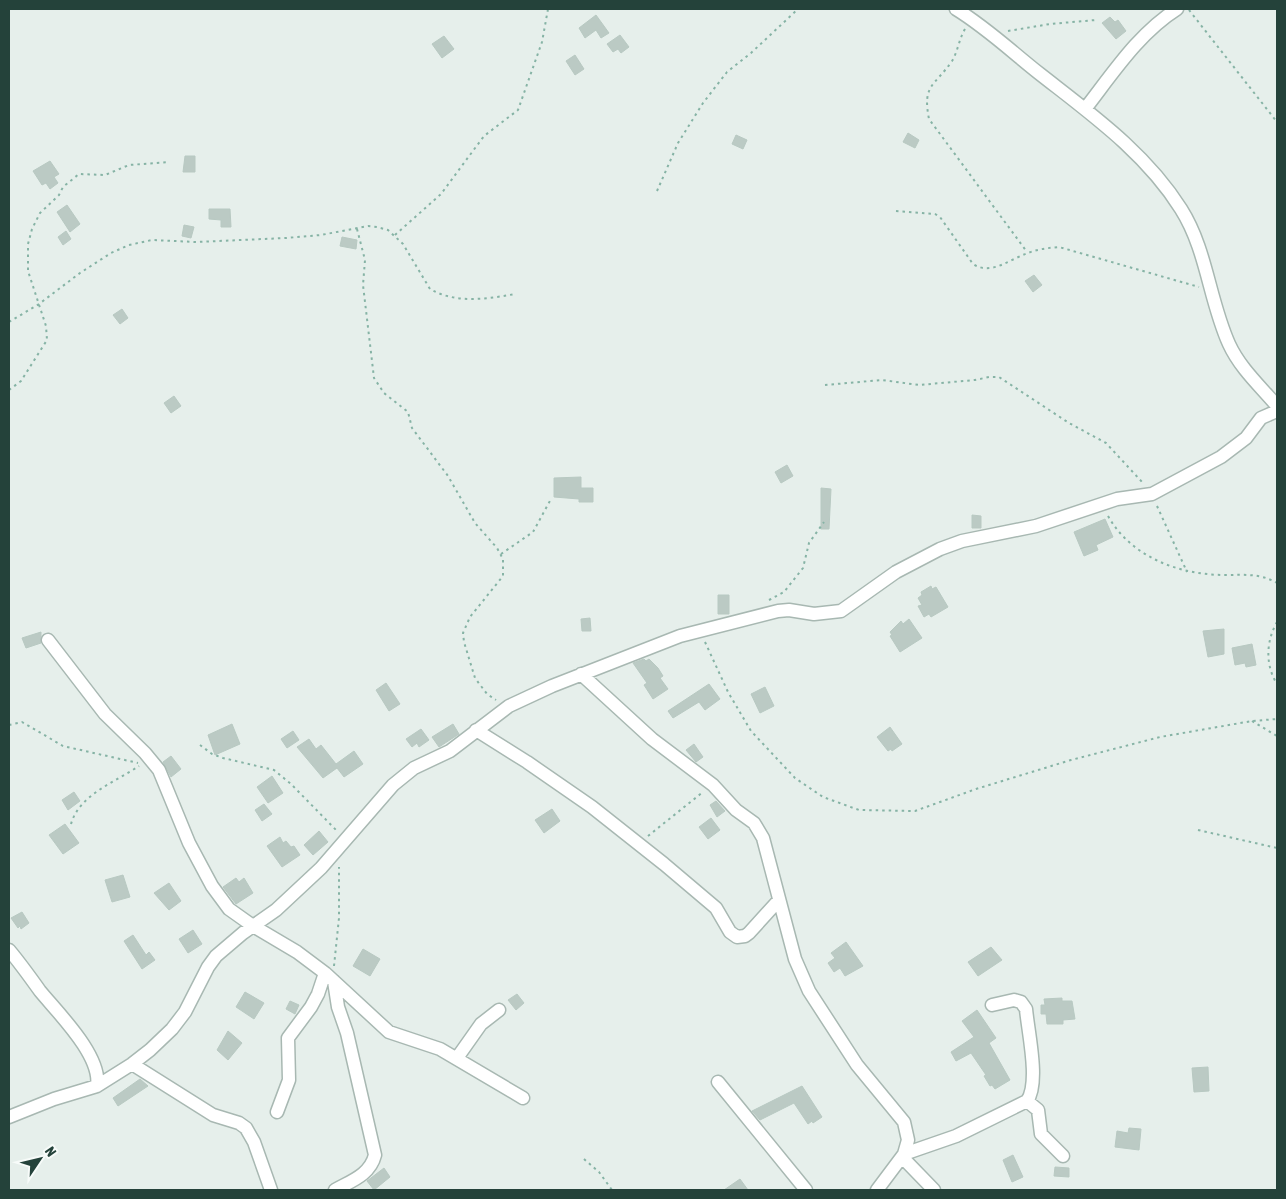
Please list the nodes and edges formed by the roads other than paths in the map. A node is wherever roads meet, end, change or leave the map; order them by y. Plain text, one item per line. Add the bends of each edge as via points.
1 (956, 9) edge
2 (1177, 9) edge
3 (1085, 108) junction
4 (1277, 406) edge
5 (1277, 411) edge
6 (48, 640) dead end
7 (581, 674) junction
8 (476, 730) junction
9 (779, 900) junction
10 (253, 926) junction
11 (9, 950) edge
12 (330, 977) junction
13 (992, 1005) dead end
14 (499, 1010) dead end
15 (456, 1058) junction
16 (132, 1064) junction
17 (718, 1082) dead end
18 (97, 1086) junction
19 (523, 1098) dead end
20 (1027, 1101) junction
21 (277, 1112) dead end
22 (9, 1117) edge
23 (903, 1156) junction
24 (1063, 1156) dead end
25 (271, 1190) edge
26 (335, 1190) edge
27 (806, 1190) edge
28 (877, 1190) edge
29 (934, 1190) edge

1 - 3 street via 994,34
2 - 3 street via 1143,36
3 - 4 street via 1114,131 1181,209 1199,249 1230,345 1245,370
5 - 7 street via 1261,418 1246,438 1221,456 1152,494 1117,499 1029,528 962,541 940,549 896,572 841,611 814,614 789,610 753,616 672,638
6 - 10 street via 105,714 159,770 189,842 212,886 229,909
7 - 8 street via 509,706
7 - 9 street via 646,734 712,785 754,823 764,838
8 - 9 street via 592,807 716,908 730,932 737,936 745,936
8 - 10 street via 450,751 405,774 321,868 276,910
9 - 23 street via 794,959 808,991 857,1065 904,1122 908,1140
10 - 12 street via 275,937
10 - 16 street via 216,956 172,1029
11 - 18 street via 90,1056 97,1073
12 - 15 street via 388,1032 440,1049
12 - 21 street via 288,1038 290,1075
12 - 26 street via 347,1033 375,1155 365,1173
13 - 20 street via 1014,1000 1021,1002 1026,1009 1033,1081
14 - 15 street via 481,1024
15 - 19 street
16 - 18 street
16 - 25 street via 213,1115 246,1128
17 - 27 street
18 - 22 street
20 - 23 street via 956,1136
20 - 24 street via 1038,1110 1041,1134
23 - 28 street
23 - 29 street

